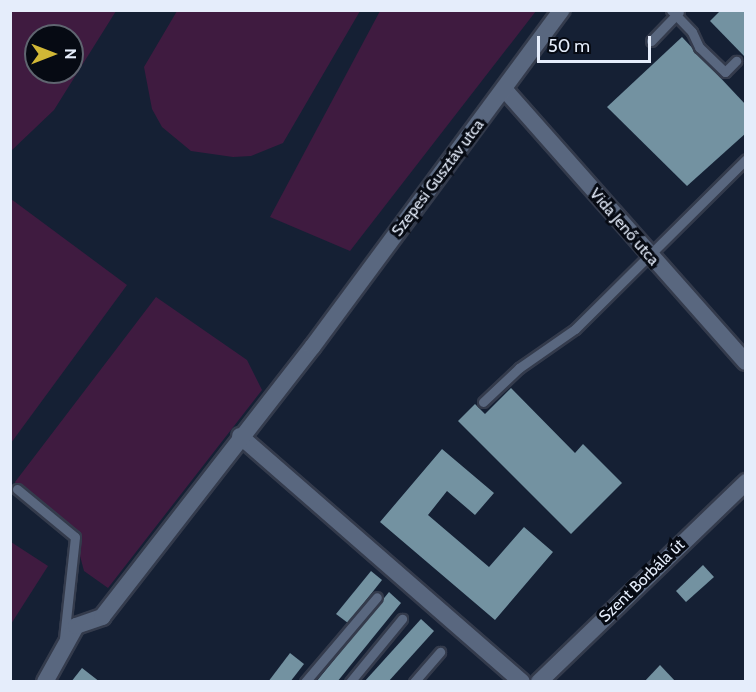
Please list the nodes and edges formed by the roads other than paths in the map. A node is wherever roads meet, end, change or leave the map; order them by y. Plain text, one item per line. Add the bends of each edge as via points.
1 (562, 10) edge
2 (676, 12) edge
3 (651, 40) dead end
4 (736, 61) dead end
5 (505, 90) junction
6 (746, 159) edge
7 (648, 254) junction
8 (746, 362) edge
9 (483, 402) dead end
10 (240, 436) junction
11 (746, 482) edge
12 (17, 489) dead end
13 (377, 597) dead end
14 (402, 620) dead end
15 (63, 652) junction
16 (440, 652) dead end
17 (45, 681) edge
18 (305, 681) edge
19 (350, 681) edge
20 (414, 681) edge
21 (522, 681) edge
22 (539, 681) edge

1 - 5 street, Szepesi Gusztáv utca
2 - 3 lane
2 - 4 lane via 699,47 725,72
5 - 7 street, Vida Jenő utca
5 - 10 street, Szepesi Gusztáv utca via 313,346
6 - 7 lane
7 - 8 street, Vida Jenő utca
7 - 9 lane via 575,329 519,368
10 - 15 street, Szepesi Gusztáv utca via 102,617 76,626
10 - 21 street
11 - 22 street, Szent Borbála út
12 - 15 lane via 75,537
13 - 18 lane
14 - 19 lane
15 - 17 street, Szepesi Gusztáv utca
16 - 20 lane

